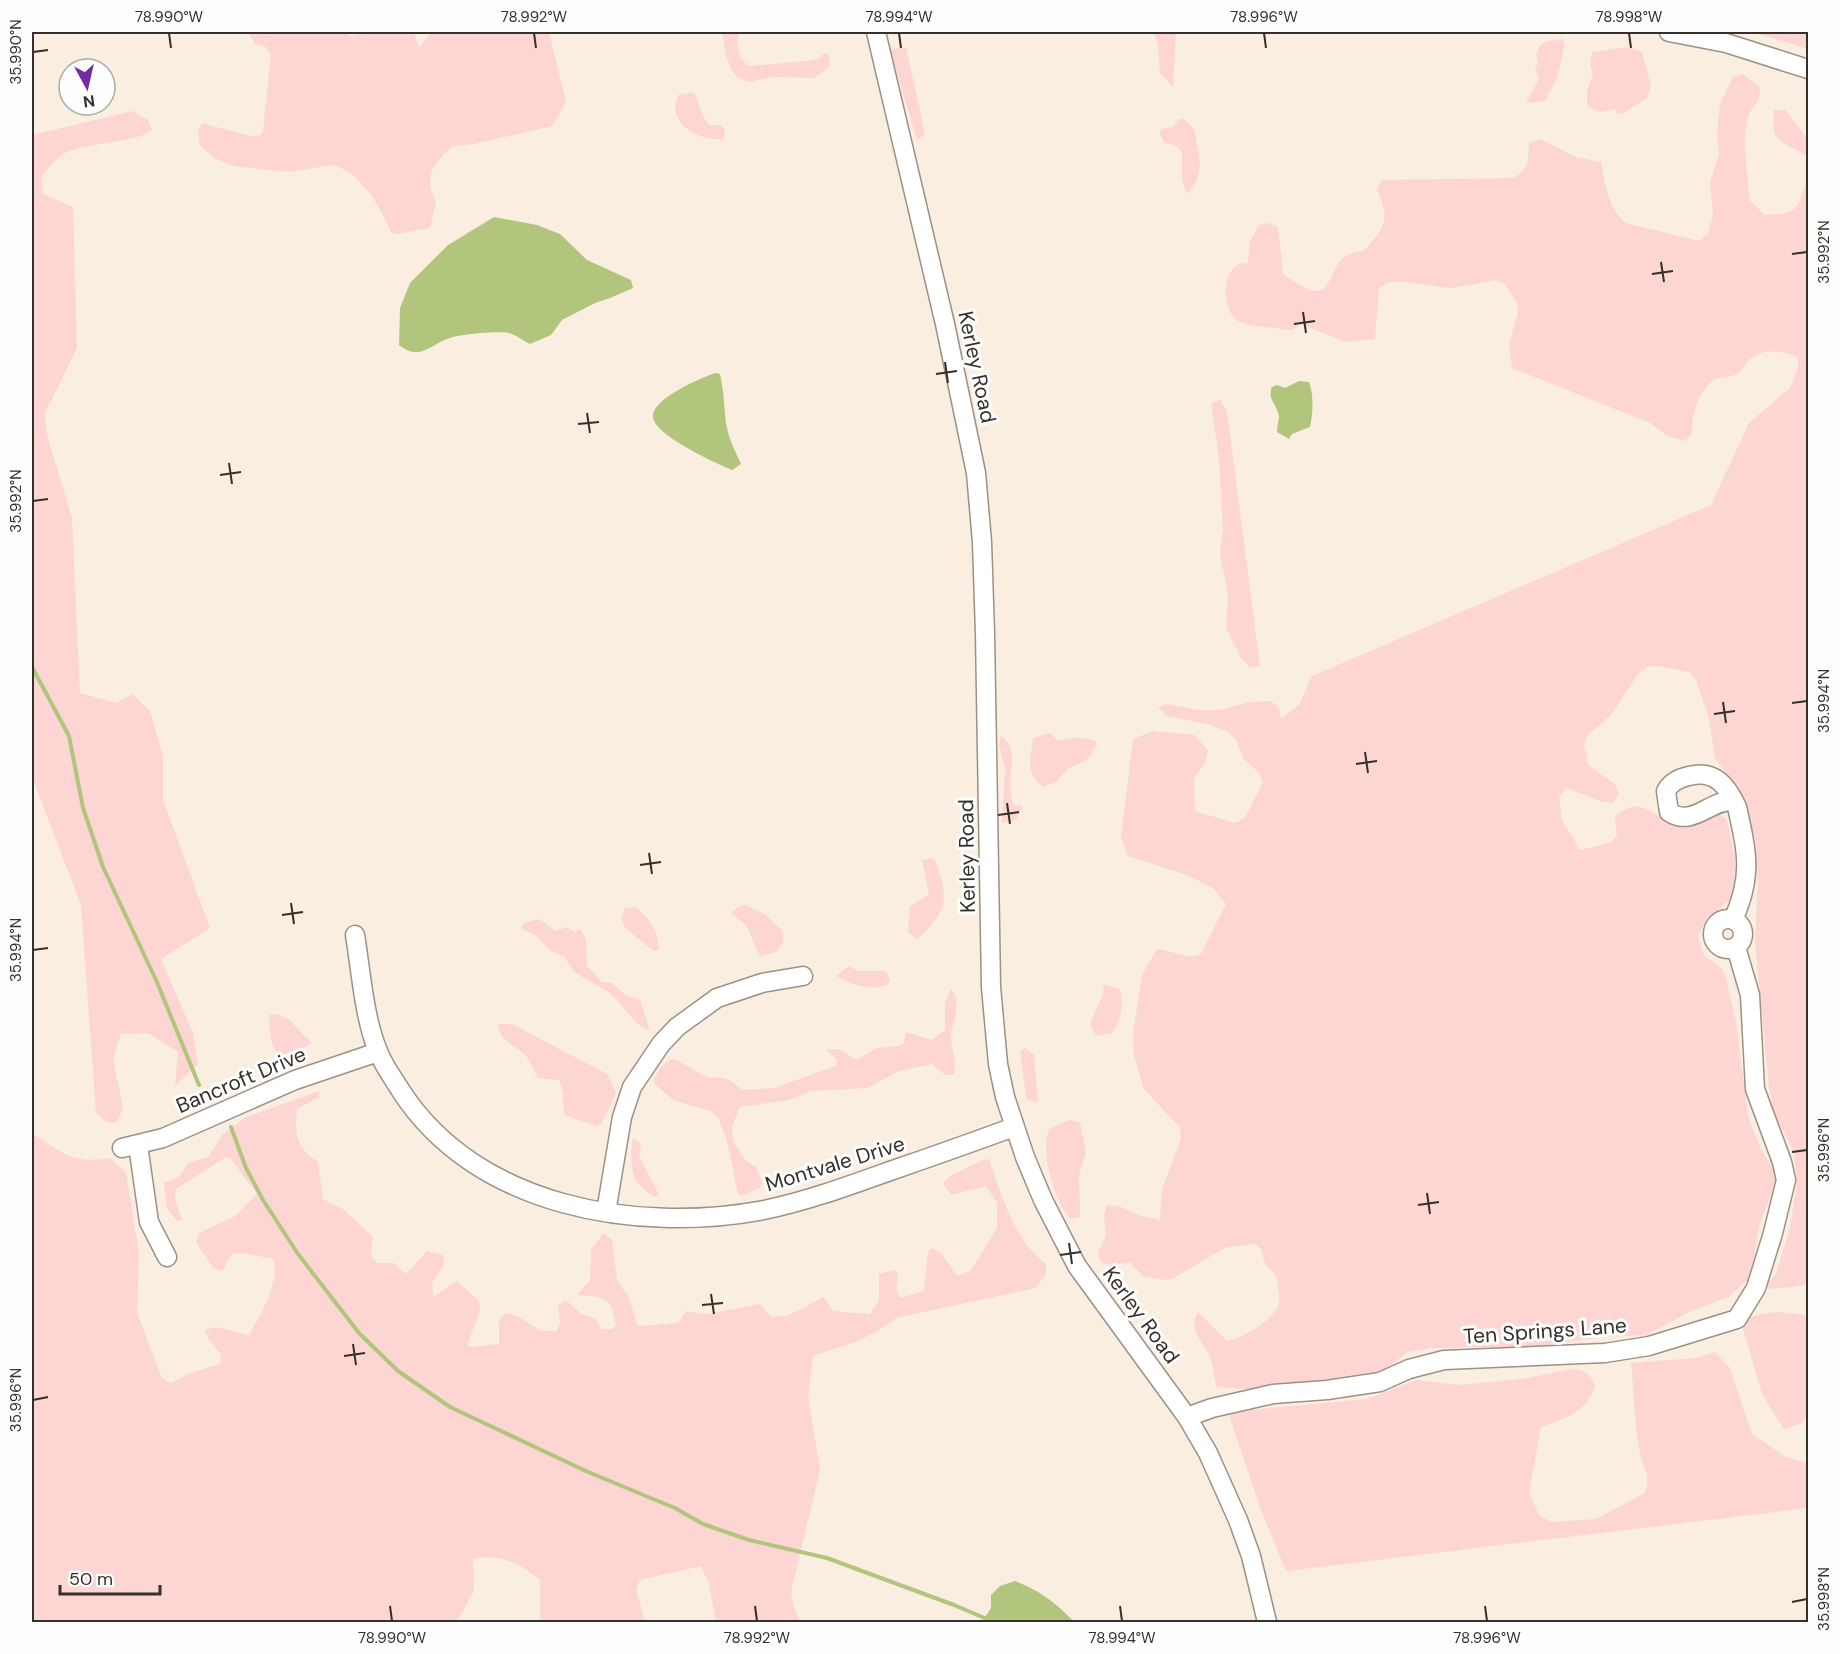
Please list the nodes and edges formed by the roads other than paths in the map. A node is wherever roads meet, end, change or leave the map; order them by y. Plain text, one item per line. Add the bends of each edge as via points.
1 (876, 32) edge
2 (1670, 32) edge
3 (1809, 69) edge
4 (1734, 801) dead end
5 (1733, 920) junction
6 (355, 935) dead end
7 (1736, 947) junction
8 (803, 976) dead end
9 (378, 1052) junction
10 (1014, 1127) junction
11 (606, 1212) junction
12 (167, 1257) dead end
13 (1187, 1417) junction
14 (1267, 1623) edge

1 - 10 street, Kerley Road via 976,473 985,633 992,998 998,1064
2 - 3 street via 1726,43
4 - 5 street via 1748,860 1746,883
5 - 7 street, Ten Springs Lane via 1741,926 1743,935
5 - 7 street via 1719,922 1713,936 1722,948
6 - 9 street, Montvale Drive
7 - 13 street, Ten Springs Lane via 1750,994 1755,1089 1786,1180 1756,1288 1737,1318 1650,1346 1605,1353 1444,1360 1380,1382 1273,1394
8 - 11 street via 762,983 717,998 661,1044 632,1086 622,1117
9 - 11 street, Montvale Drive via 422,1119 470,1161 523,1190
9 - 12 street, Bancroft Drive via 295,1080 163,1138 130,1147 149,1222
10 - 11 street, Montvale Drive via 824,1195 763,1210 691,1217
10 - 13 street, Kerley Road via 1043,1200 1077,1266
13 - 14 street, Kerley Road via 1238,1520

